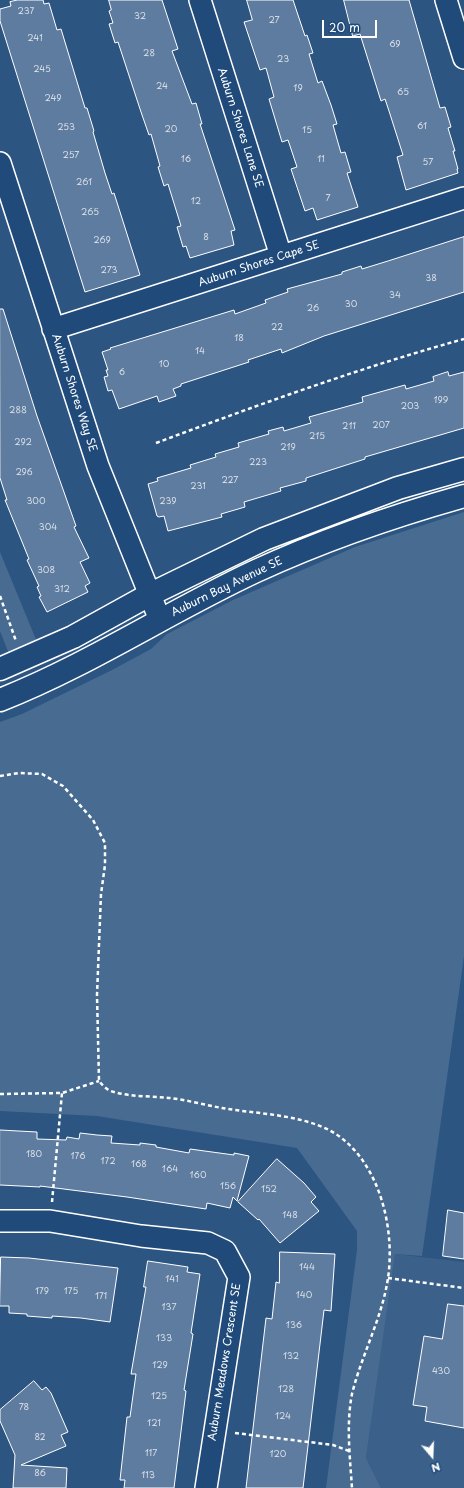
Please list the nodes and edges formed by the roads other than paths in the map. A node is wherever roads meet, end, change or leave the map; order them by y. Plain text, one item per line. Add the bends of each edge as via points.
1 (200, 0) edge
2 (446, 0) edge
3 (464, 58) edge
4 (0, 163) edge
5 (464, 198) edge
6 (281, 256) junction
7 (53, 329) junction
8 (464, 469) edge
9 (464, 496) edge
10 (149, 595) junction
11 (160, 620) junction
12 (0, 669) edge
13 (0, 700) edge
14 (0, 1221) edge
15 (206, 1488) edge

1 - 6 street, Auburn Shores Lane SE
2 - 3 street
4 - 7 street, Auburn Shores Way SE
5 - 6 street, Auburn Shores Cape SE
6 - 7 street, Auburn Shores Cape SE
7 - 10 street, Auburn Shores Way SE via 98,466
8 - 10 street via 398,488 264,539
9 - 11 street, Auburn Bay Avenue SE via 354,530 257,570
10 - 11 street, Auburn Shores Way SE
10 - 12 street via 73,637
11 - 13 street, Auburn Bay Avenue SE via 83,662
14 - 15 street, Auburn Meadows Crescent SE via 50,1221 141,1236 208,1242 225,1251 239,1277

